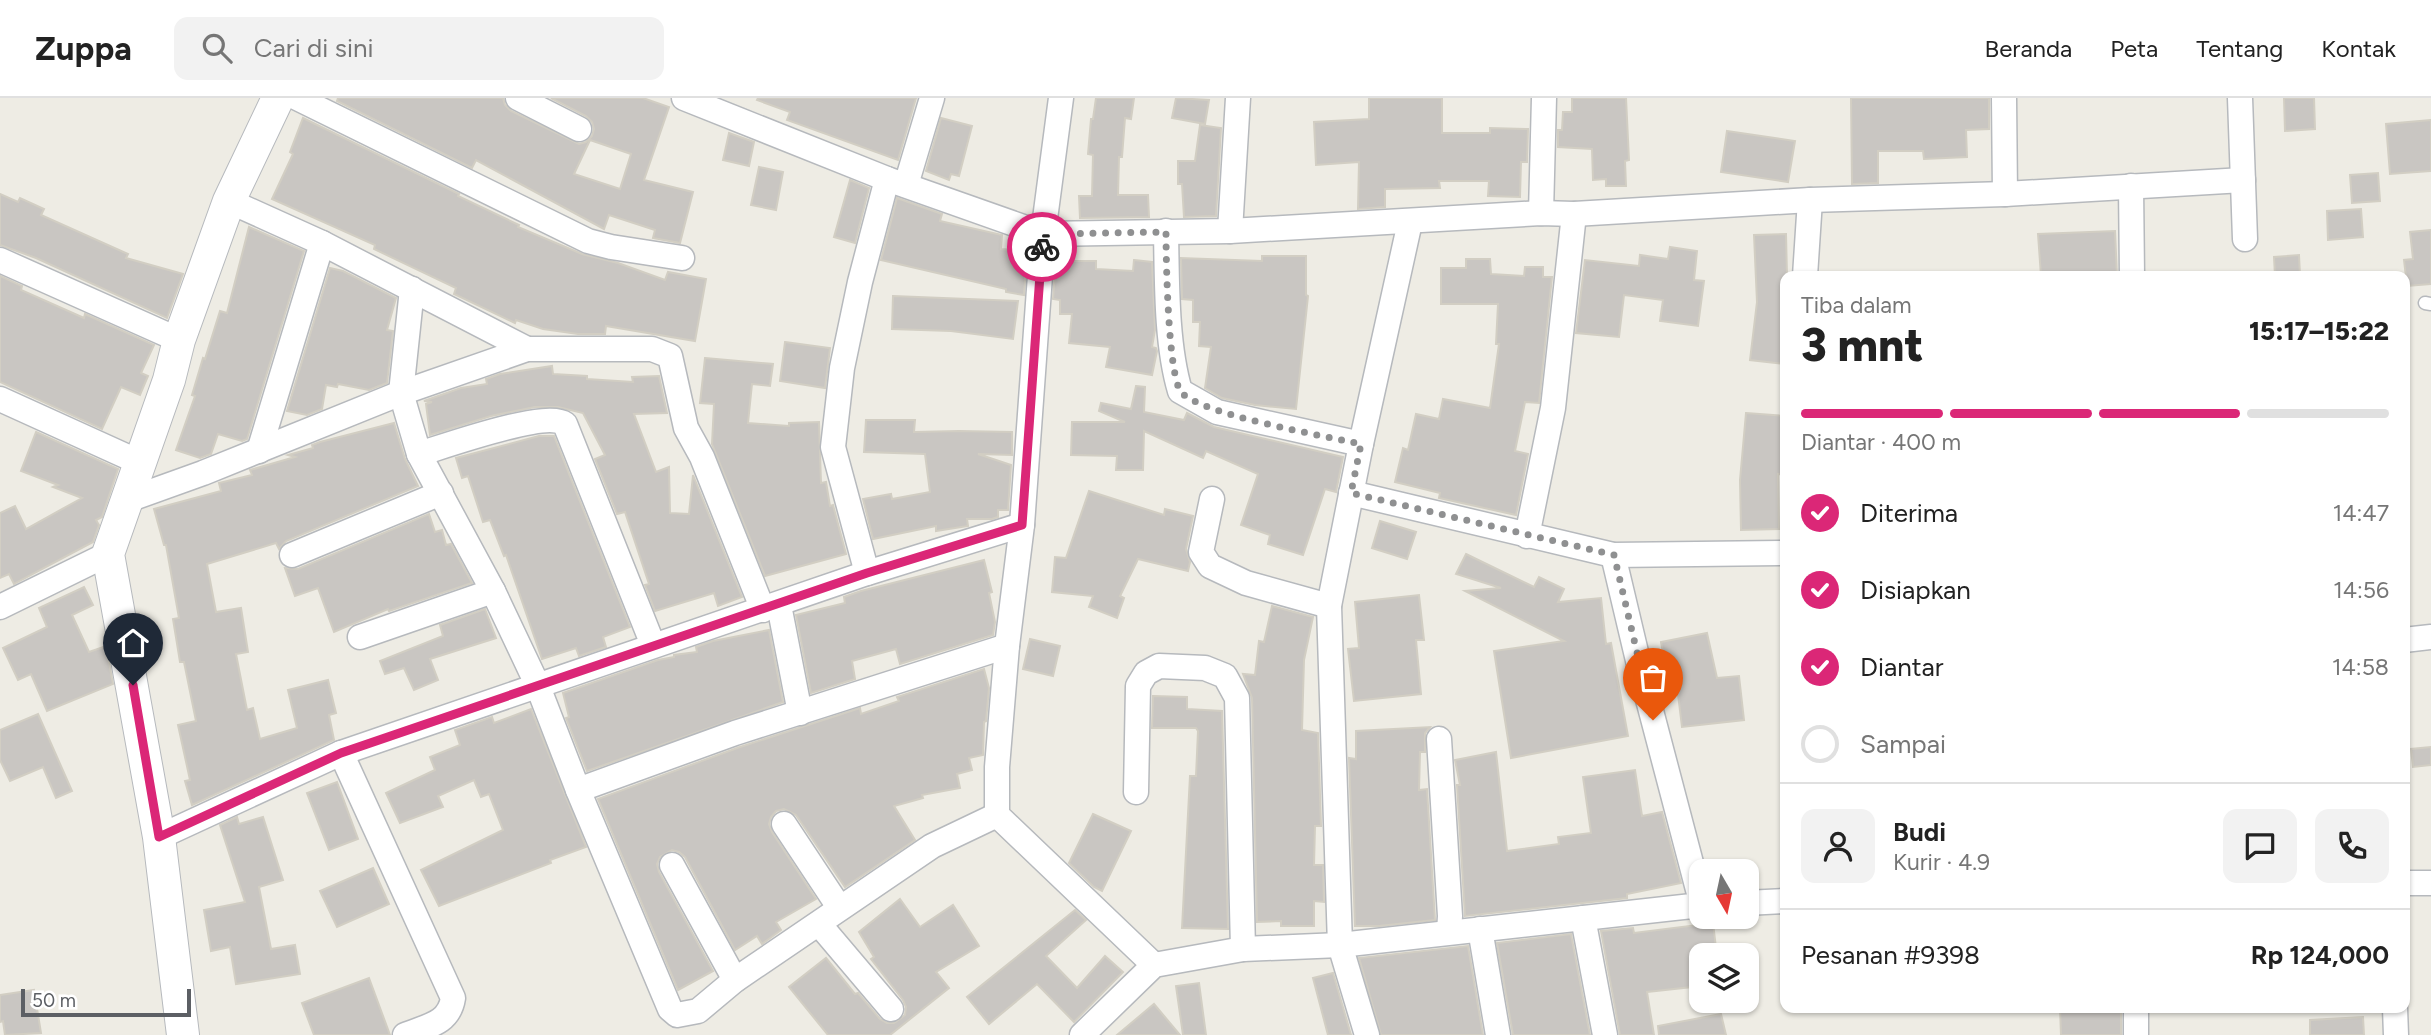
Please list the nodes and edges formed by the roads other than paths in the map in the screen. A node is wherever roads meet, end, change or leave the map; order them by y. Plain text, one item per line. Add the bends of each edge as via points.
1 (278, 98) edge
2 (297, 98) edge
3 (518, 98) edge
4 (684, 98) edge
5 (932, 98) edge
6 (1061, 98) edge
7 (1238, 98) edge
8 (1544, 98) edge
9 (2004, 98) edge
10 (2240, 98) edge
11 (579, 129) dead end
12 (2243, 180) junction
13 (897, 182) junction
14 (2132, 186) junction
15 (2006, 194) junction
16 (1810, 200) junction
17 (229, 201) junction
18 (1541, 213) junction
19 (1574, 214) junction
20 (1410, 222) junction
21 (1230, 231) junction
22 (1166, 232) junction
23 (1043, 234) junction
24 (2245, 239) dead end
25 (322, 243) junction
26 (682, 258) dead end
27 (0, 260) edge
28 (1805, 271) edge
29 (2132, 271) edge
30 (412, 289) junction
31 (179, 340) junction
32 (527, 349) junction
33 (401, 393) junction
34 (0, 399) edge
35 (1361, 444) junction
36 (259, 451) junction
37 (419, 454) junction
38 (141, 463) junction
39 (441, 493) junction
40 (1351, 493) junction
41 (1212, 499) dead end
42 (125, 501) junction
43 (1022, 525) junction
44 (1527, 536) junction
45 (1780, 553) edge
46 (108, 554) junction
47 (292, 555) dead end
48 (1614, 555) junction
49 (867, 573) junction
50 (493, 591) junction
51 (1329, 606) junction
52 (0, 607) edge
53 (771, 608) junction
54 (360, 637) dead end
55 (2431, 637) edge
56 (2410, 639) edge
57 (653, 645) junction
58 (1007, 646) junction
59 (537, 684) junction
60 (800, 713) junction
61 (1439, 739) dead end
62 (341, 753) junction
63 (578, 790) junction
64 (1136, 792) dead end
65 (997, 815) junction
66 (784, 824) dead end
67 (159, 837) junction
68 (1690, 859) edge
69 (672, 865) dead end
70 (2410, 883) edge
71 (2431, 883) edge
72 (1780, 901) edge
73 (1759, 902) edge
74 (1689, 905) edge
75 (839, 907) junction
76 (1583, 918) junction
77 (819, 924) junction
78 (1480, 929) junction
79 (1449, 932) junction
80 (1340, 946) junction
81 (1244, 949) junction
82 (1154, 965) junction
83 (735, 980) junction
84 (891, 1009) dead end
85 (2136, 1013) edge
86 (2395, 1013) edge
87 (183, 1035) edge
88 (405, 1035) edge
89 (1082, 1035) edge
90 (1367, 1035) edge
91 (1498, 1035) edge
92 (1605, 1035) edge
93 (2136, 1035) edge
94 (2396, 1035) edge

1 - 17 street
2 - 26 street via 588,241
3 - 11 street
4 - 13 street
5 - 13 street
6 - 23 street
7 - 21 street
8 - 18 street
9 - 15 street
10 - 12 street
12 - 14 street
12 - 24 street
13 - 23 street
13 - 49 street via 860,282 842,368 833,447
14 - 15 street
14 - 29 street
15 - 16 street
16 - 19 street
16 - 28 street
17 - 25 street
17 - 31 street
18 - 19 street
18 - 20 street
19 - 44 street via 1553,408
20 - 21 street
20 - 35 street
21 - 22 street
22 - 23 street
22 - 35 street via 1167,304 1180,391 1217,412
23 - 43 street
25 - 30 street
25 - 36 street
27 - 31 street
30 - 32 street
30 - 33 street
31 - 38 street
32 - 33 street
32 - 53 street via 652,349 670,356 687,428
33 - 36 street
33 - 37 street
34 - 38 street
35 - 40 street
36 - 42 street
37 - 39 street
37 - 57 street via 527,423 560,420 565,424
38 - 42 street
39 - 47 street
39 - 50 street
40 - 44 street
40 - 51 street
41 - 51 street via 1201,552 1210,566 1246,583
42 - 46 street
43 - 49 street
43 - 58 street
44 - 48 street
45 - 48 street
46 - 52 street
46 - 67 street
48 - 68 street
49 - 53 street
50 - 54 street
50 - 59 street
51 - 80 street
53 - 57 street
53 - 60 street
55 - 56 street
57 - 59 street
58 - 60 street
58 - 65 street
59 - 62 street
59 - 63 street
60 - 63 street
61 - 79 street
62 - 67 street
62 - 88 street via 453,998 444,1019
63 - 83 street via 670,1009 677,1015 698,1011
64 - 81 street via 1138,686 1146,673 1158,666 1205,668 1225,676 1237,698
65 - 75 street via 932,846
65 - 82 street
66 - 75 street
67 - 87 street
69 - 83 street
70 - 71 street
72 - 73 street
74 - 76 street
75 - 77 street
76 - 78 street
76 - 92 street
77 - 83 street
77 - 84 street
78 - 79 street
78 - 91 street
79 - 80 street
80 - 81 street
80 - 90 street
81 - 82 street
82 - 89 street
85 - 93 street
86 - 94 street

